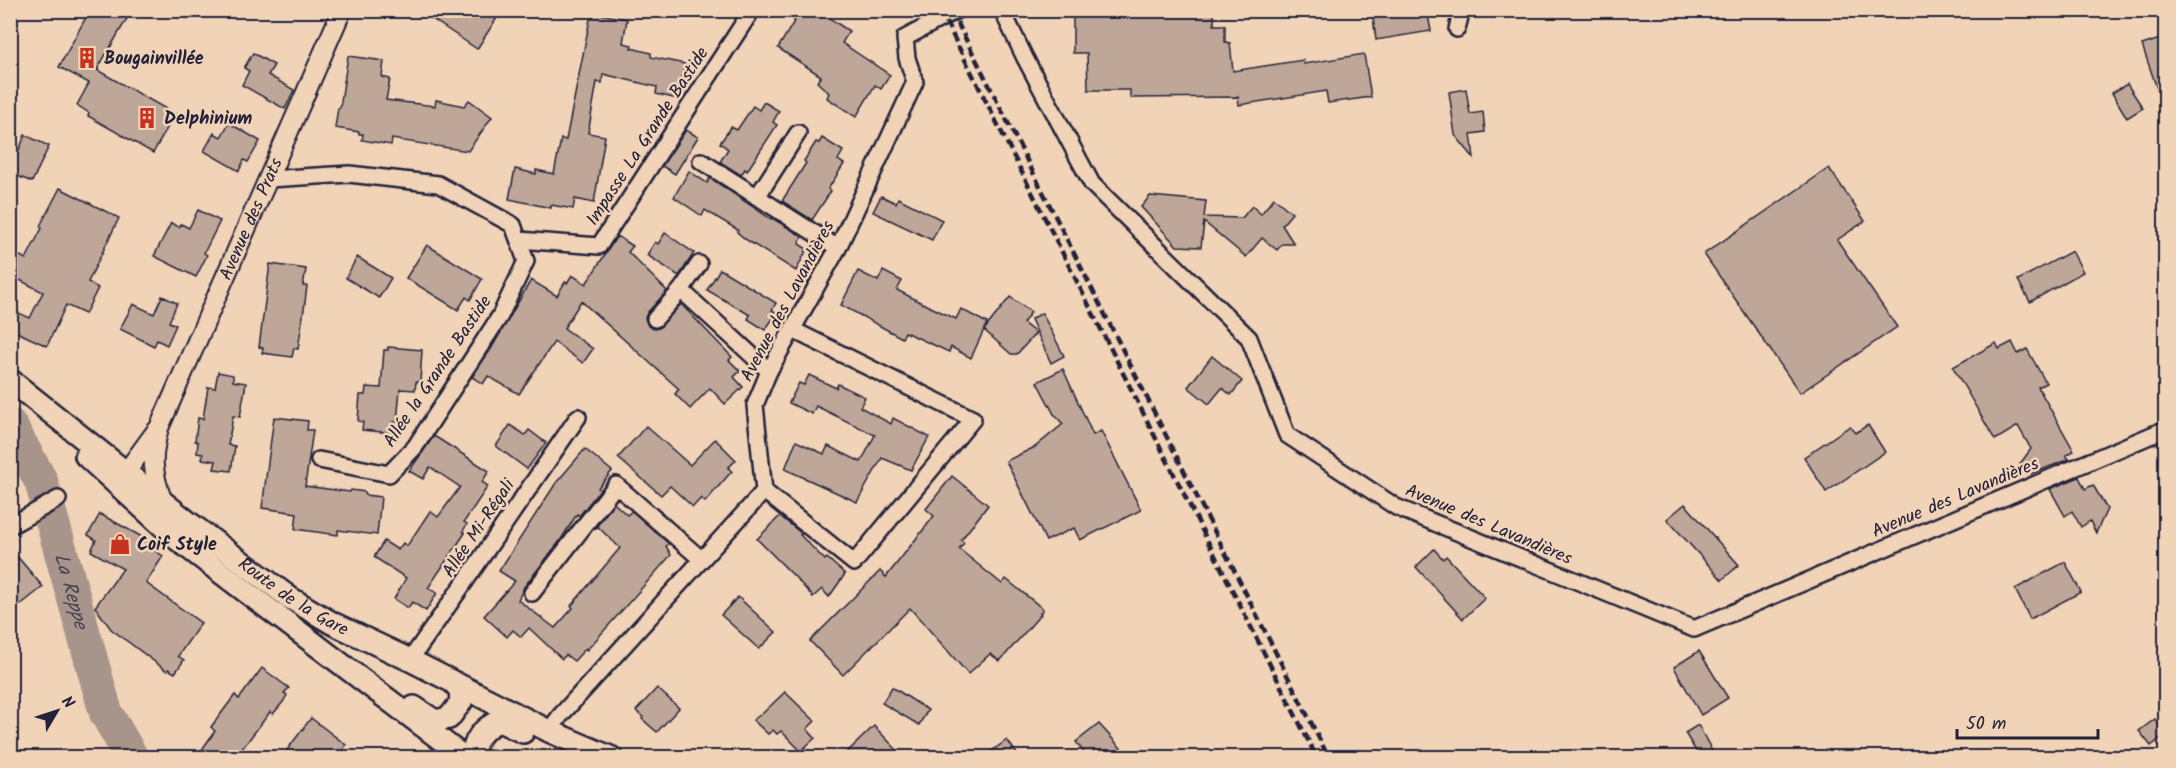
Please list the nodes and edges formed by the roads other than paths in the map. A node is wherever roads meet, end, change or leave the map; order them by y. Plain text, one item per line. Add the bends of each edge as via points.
1 (342, 10) edge
2 (752, 10) edge
3 (957, 10) edge
4 (1002, 10) edge
5 (1458, 10) edge
6 (1457, 29) dead end
7 (798, 133) dead end
8 (701, 161) dead end
9 (268, 179) junction
10 (757, 196) junction
11 (519, 240) junction
12 (838, 248) junction
13 (699, 264) dead end
14 (681, 290) junction
15 (655, 319) dead end
16 (793, 330) junction
17 (769, 371) junction
18 (10, 380) edge
19 (10, 387) edge
20 (578, 417) dead end
21 (159, 428) junction
22 (2166, 429) edge
23 (320, 460) dead end
24 (126, 472) junction
25 (764, 491) junction
26 (129, 495) junction
27 (58, 499) dead end
28 (163, 502) junction
29 (11, 525) edge
30 (701, 559) junction
31 (532, 593) dead end
32 (401, 655) junction
33 (336, 660) junction
34 (454, 683) junction
35 (398, 708) junction
36 (549, 731) junction
37 (465, 758) edge
38 (473, 758) edge
39 (612, 758) edge

1 - 9 street, Avenue des Prats
2 - 11 street, Impasse La Grande Bastide via 599,246
3 - 12 street, Avenue des Lavandières via 904,38 915,82
4 - 22 street, Avenue des Lavandières via 1092,184 1249,338 1287,435 1396,507 1694,629
5 - 6 street
7 - 10 street
8 - 10 street
9 - 11 street via 349,174 438,184 513,225
9 - 21 street, Avenue des Prats
10 - 12 street
11 - 23 street, Allée la Grande Bastide via 526,261 500,316 415,447 389,474
12 - 16 street, Avenue des Lavandières
13 - 14 street
14 - 15 street
14 - 17 street
16 - 17 street, Avenue des Lavandières
16 - 25 street via 973,419 854,563
17 - 25 street, Avenue des Lavandières via 755,405
18 - 24 main road, Route de la Gare
19 - 26 main road, Route de la Gare
20 - 32 street, Allée Mi-Régali via 462,586
21 - 24 street, Avenue des Prats
21 - 28 street, Avenue des Prats via 153,467
24 - 26 street
24 - 28 main road, Route de la Gare
25 - 30 street
26 - 33 main road, Route de la Gare via 178,540
27 - 29 street
28 - 32 main road, Route de la Gare via 290,598
30 - 31 street via 616,485
30 - 36 street
32 - 33 main road via 341,642
32 - 34 main road, Route de la Gare
33 - 35 main road, Route de la Gare
34 - 35 main road via 460,690 460,702 449,718 435,721 413,707
34 - 36 main road, Route de la Gare
35 - 37 main road, Route de la Gare
36 - 38 main road via 533,736 499,722 478,738
36 - 39 main road, Route de la Gare

